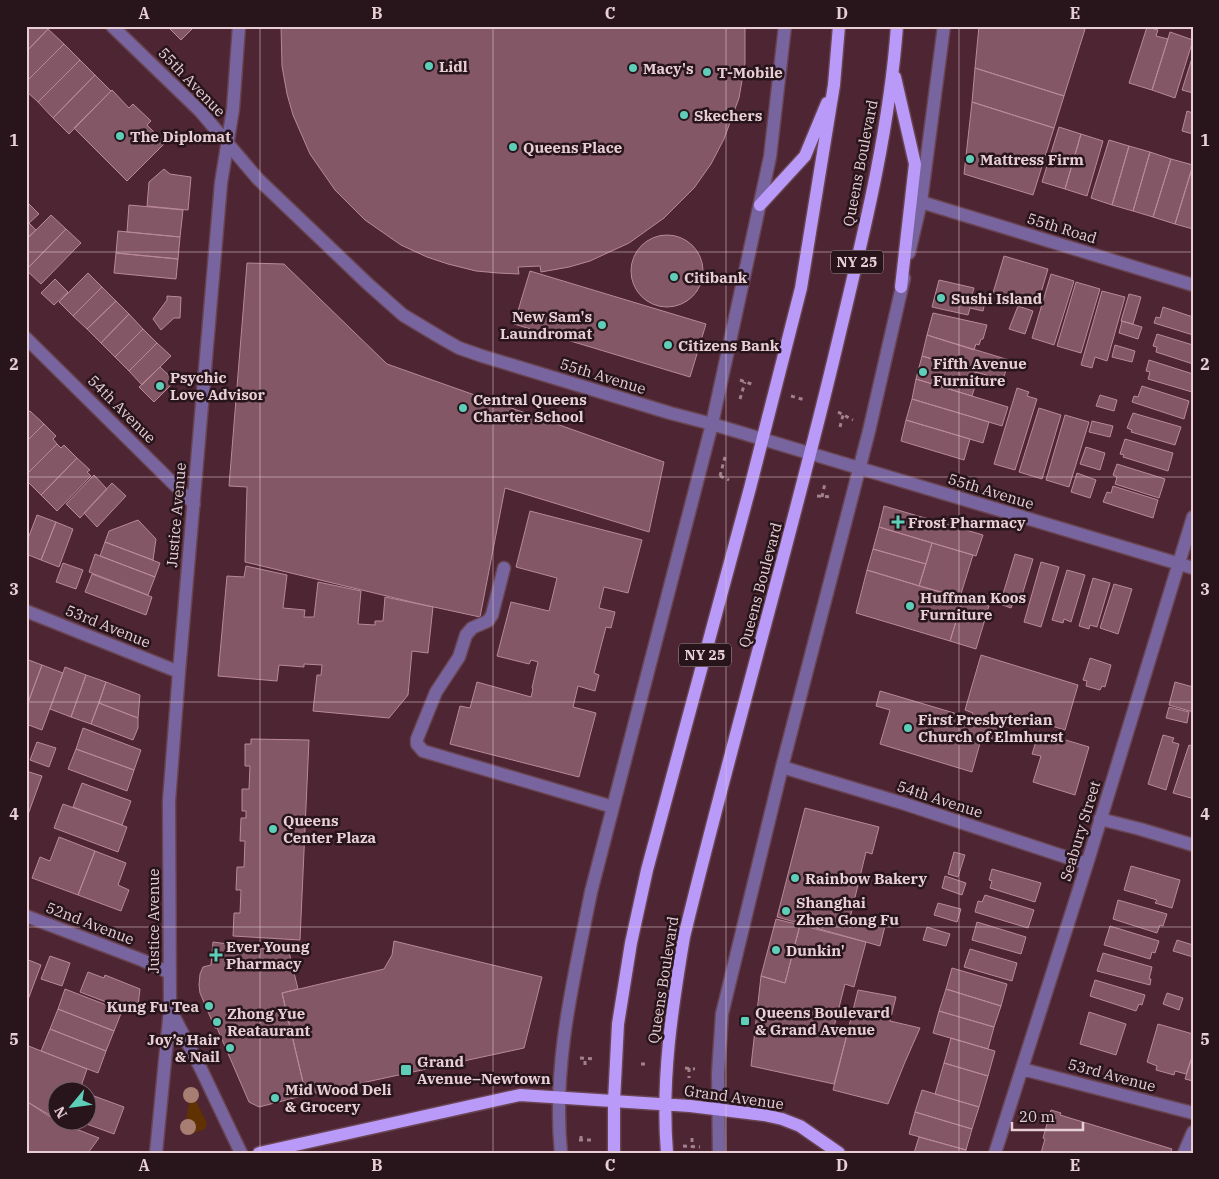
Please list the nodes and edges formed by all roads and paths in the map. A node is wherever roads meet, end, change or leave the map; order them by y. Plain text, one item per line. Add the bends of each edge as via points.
1 (112, 26) edge
2 (240, 26) edge
3 (785, 26) edge
4 (839, 26) edge
5 (897, 26) edge
6 (944, 26) edge
7 (894, 69) junction
8 (834, 85) junction
9 (227, 144) junction
10 (921, 202) junction
11 (760, 205) junction
12 (1193, 285) edge
13 (902, 287) junction
14 (26, 338) edge
15 (735, 379) dead end
16 (745, 382) junction
17 (754, 385) dead end
18 (787, 395) dead end
19 (740, 399) dead end
20 (804, 400) dead end
21 (837, 411) dead end
22 (843, 415) junction
23 (856, 421) dead end
24 (712, 424) junction
25 (840, 427) dead end
26 (763, 439) junction
27 (811, 454) junction
28 (725, 457) dead end
29 (859, 468) junction
30 (713, 473) dead end
31 (720, 476) junction
32 (729, 480) dead end
33 (826, 483) dead end
34 (816, 496) dead end
35 (822, 497) junction
36 (836, 497) dead end
37 (194, 504) junction
38 (1193, 517) edge
39 (1178, 564) junction
40 (504, 568) dead end
41 (1193, 568) edge
42 (26, 611) edge
43 (178, 672) junction
44 (782, 767) junction
45 (613, 806) junction
46 (1100, 819) junction
47 (1193, 845) edge
48 (1087, 864) junction
49 (26, 916) edge
50 (170, 973) junction
51 (170, 1009) junction
52 (574, 1058) dead end
53 (585, 1059) junction
54 (594, 1059) dead end
55 (642, 1064) dead end
56 (648, 1064) dead end
57 (585, 1066) dead end
58 (682, 1068) dead end
59 (689, 1068) junction
60 (695, 1069) dead end
61 (1022, 1069) junction
62 (690, 1078) dead end
63 (371, 1091) dead end
64 (339, 1095) dead end
65 (560, 1096) junction
66 (614, 1101) junction
67 (666, 1104) junction
68 (718, 1109) junction
69 (1193, 1113) edge
70 (1193, 1132) edge
71 (582, 1133) dead end
72 (692, 1138) dead end
73 (581, 1140) dead end
74 (682, 1146) dead end
75 (692, 1147) junction
76 (700, 1147) dead end
77 (156, 1153) edge
78 (241, 1153) edge
79 (259, 1153) edge
80 (561, 1153) edge
81 (614, 1153) edge
82 (667, 1153) edge
83 (718, 1153) edge
84 (840, 1153) edge
85 (996, 1153) edge
86 (1184, 1153) edge

1 - 9 street, 55th Avenue via 200,111
2 - 9 street, Justice Avenue
3 - 11 street via 770,157
4 - 8 main road, NY 25
5 - 7 main road, Queens Boulevard / NY 25
6 - 10 street
7 - 13 main road via 915,164
7 - 27 main road, Queens Boulevard / NY 25 via 874,189
8 - 11 main road via 805,156
8 - 26 main road, NY 25 via 801,288
9 - 24 street, 55th Avenue via 258,179 368,284 404,315 443,339 482,356
9 - 37 street, Justice Avenue
10 - 12 street, 55th Road
10 - 13 street
11 - 24 street
13 - 29 street
14 - 37 street, 54th Avenue
15 - 16 path
16 - 17 path
16 - 19 path
18 - 20 path
21 - 22 path
22 - 23 path
22 - 25 path
24 - 26 street, 55th Avenue
24 - 45 street
26 - 27 street, 55th Avenue
26 - 66 main road, NY 25 via 638,906 622,989
27 - 29 street, 55th Avenue
27 - 67 main road, Queens Boulevard / NY 25 via 692,905 673,1004 666,1068
28 - 31 path
29 - 39 street, 55th Avenue
29 - 44 street
30 - 31 path
31 - 32 path
33 - 35 path
34 - 35 path
35 - 36 path
37 - 43 street, Justice Avenue
38 - 39 street, Seabury Street
39 - 41 street, 55th Avenue
39 - 46 street, Seabury Street
40 - 45 street via 492,615 466,635 459,657 436,692 417,739 418,744 423,751
42 - 43 street, 53rd Avenue
43 - 50 street, Justice Avenue via 170,801
44 - 48 street, 54th Avenue
44 - 68 street via 722,1014
45 - 65 street via 591,892 564,1033
46 - 47 street
46 - 48 street, Seabury Street
48 - 61 street, Seabury Street
49 - 50 street, 52nd Avenue
50 - 51 street, Justice Avenue
51 - 77 street, Justice Avenue
51 - 78 street, Justice Avenue
52 - 53 path
53 - 54 path
53 - 57 path
55 - 56 path
58 - 59 path
59 - 60 path
59 - 62 path
61 - 69 street, 53rd Avenue
61 - 85 street, Seabury Street
63 - 64 path via 371,1088
65 - 66 main road, Grand Avenue
65 - 79 main road, Grand Avenue via 520,1095
65 - 80 street
66 - 67 main road, Grand Avenue
66 - 81 main road, NY 25
67 - 68 main road, Grand Avenue
67 - 82 main road, Queens Boulevard
68 - 83 street
68 - 84 main road, Grand Avenue via 782,1119 800,1126
70 - 86 street
71 - 73 path
72 - 75 path
74 - 75 path
75 - 76 path

